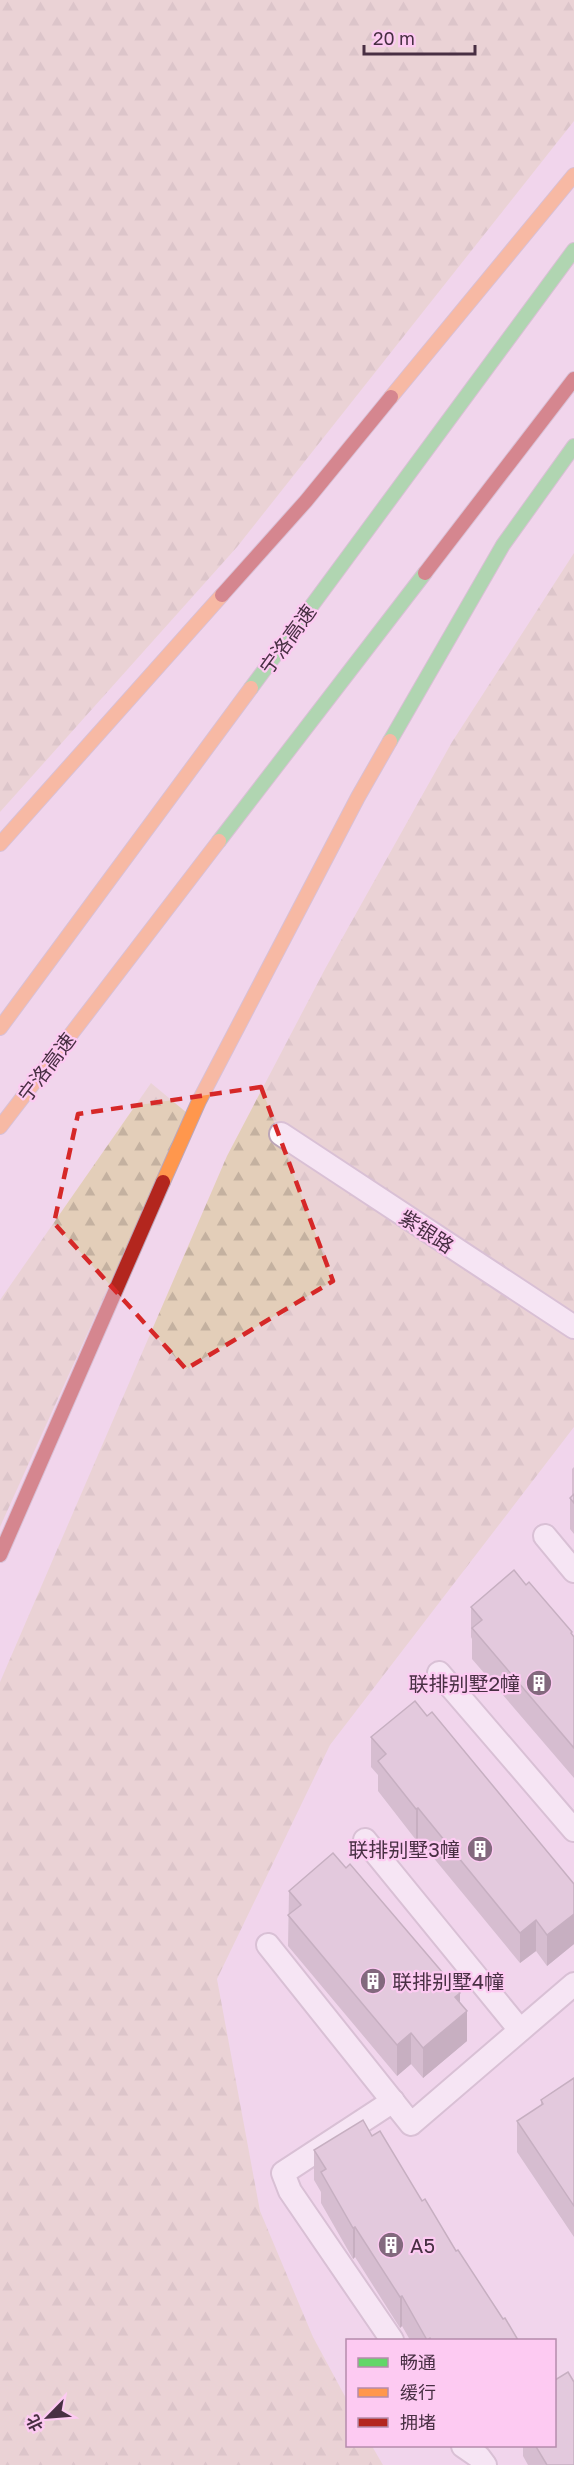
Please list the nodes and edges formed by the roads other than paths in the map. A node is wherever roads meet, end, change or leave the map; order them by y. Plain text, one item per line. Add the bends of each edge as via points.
1 (574, 175) edge
2 (574, 250) edge
3 (574, 379) edge
4 (574, 446) edge
5 (0, 844) edge
6 (0, 1028) edge
7 (0, 1127) edge
8 (281, 1134) dead end
9 (574, 1327) edge
10 (545, 1536) dead end
11 (0, 1555) edge
12 (574, 1571) edge
13 (439, 1673) dead end
14 (574, 1830) edge
15 (365, 1840) dead end
16 (268, 1945) dead end
17 (571, 1994) edge
18 (520, 2030) junction
19 (393, 2101) junction
20 (391, 2339) edge
21 (466, 2447) edge
22 (485, 2465) edge

1 - 5 highway via 306,501
2 - 6 highway, 宁洛高速
3 - 7 highway, 宁洛高速
4 - 11 highway via 502,545 358,797 204,1090
8 - 9 lane, 紫银路
10 - 12 lane
13 - 14 lane
15 - 18 lane
16 - 19 lane
17 - 18 lane
18 - 19 lane via 411,2124
19 - 20 lane via 283,2173 290,2191
21 - 22 lane

